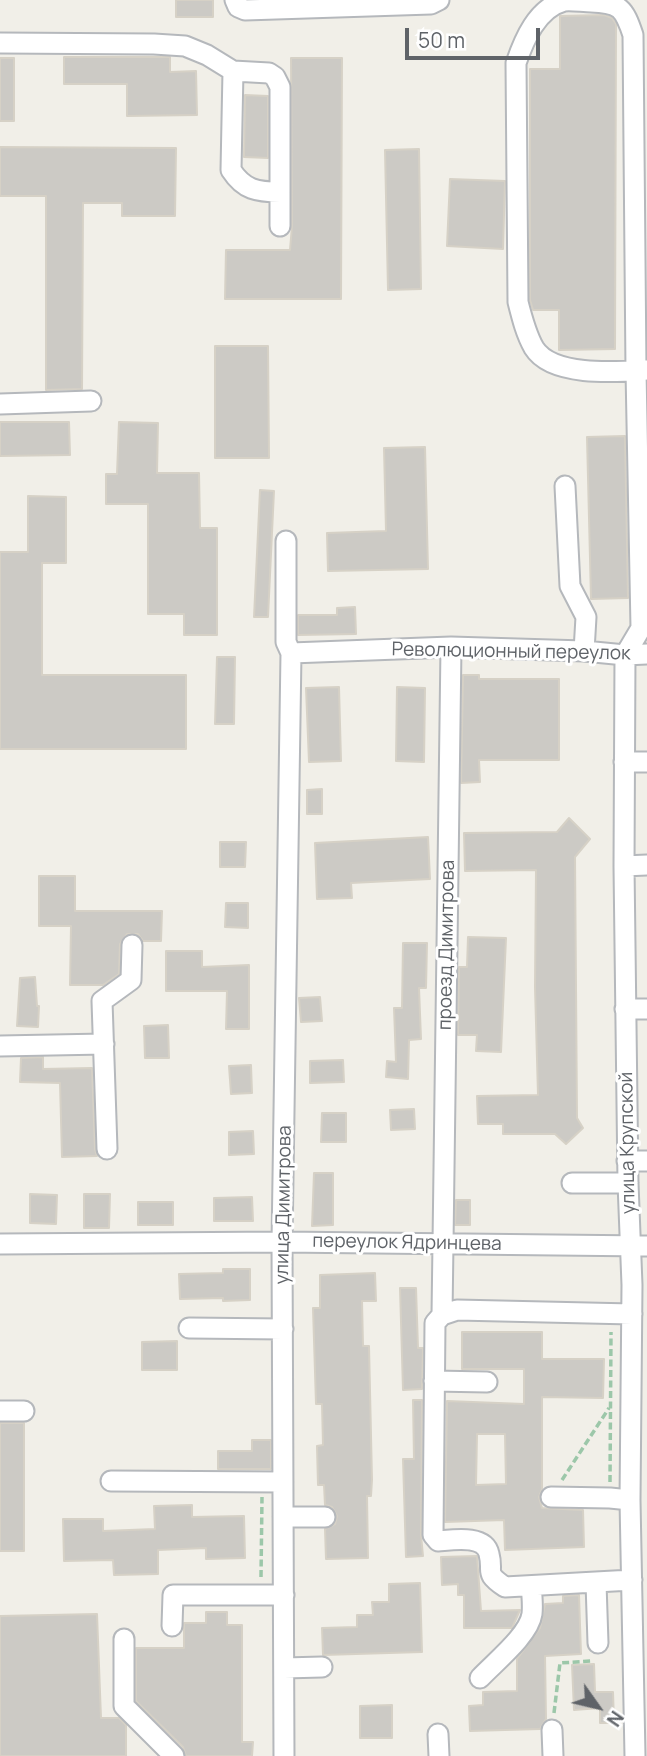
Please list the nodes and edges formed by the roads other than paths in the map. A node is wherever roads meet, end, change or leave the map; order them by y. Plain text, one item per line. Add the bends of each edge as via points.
1 (235, 0) edge
2 (439, 0) edge
3 (640, 34) edge
4 (0, 43) edge
5 (233, 71) junction
6 (280, 192) junction
7 (280, 226) dead end
8 (641, 371) edge
9 (91, 401) dead end
10 (0, 404) edge
11 (565, 486) dead end
12 (286, 541) dead end
13 (451, 647) junction
14 (584, 651) junction
15 (291, 653) junction
16 (647, 654) edge
17 (625, 655) junction
18 (647, 761) edge
19 (624, 762) junction
20 (647, 865) edge
21 (624, 866) junction
22 (132, 944) dead end
23 (625, 1009) junction
24 (647, 1009) edge
25 (104, 1044) junction
26 (0, 1046) edge
27 (107, 1149) dead end
28 (637, 1161) edge
29 (572, 1183) dead end
30 (628, 1183) junction
31 (282, 1242) junction
32 (443, 1243) junction
33 (0, 1244) edge
34 (639, 1246) edge
35 (632, 1314) junction
36 (442, 1315) junction
37 (189, 1328) dead end
38 (283, 1329) junction
39 (434, 1381) junction
40 (487, 1382) dead end
41 (0, 1411) edge
42 (24, 1411) dead end
43 (639, 1413) edge
44 (111, 1481) dead end
45 (283, 1482) junction
46 (551, 1497) road end
47 (630, 1500) junction
48 (283, 1517) junction
49 (325, 1517) dead end
50 (632, 1580) junction
51 (596, 1583) junction
52 (531, 1586) junction
53 (284, 1595) junction
54 (172, 1626) dead end
55 (124, 1639) dead end
56 (596, 1652) road end
57 (322, 1667) dead end
58 (284, 1668) junction
59 (480, 1678) dead end
60 (552, 1730) road end
61 (438, 1734) dead end
62 (174, 1756) edge
63 (285, 1756) edge
64 (439, 1756) edge
65 (553, 1756) edge
66 (635, 1756) edge

1 - 2 street via 238,8 245,10 431,4
3 - 8 street
3 - 8 street via 612,3 564,1 548,10 525,36 516,63 515,143 518,302 535,350 547,362 568,369
4 - 5 street via 185,46
5 - 6 street via 232,170 247,188
5 - 6 street via 269,73 279,82
6 - 7 street
8 - 17 street via 642,628
9 - 10 street
11 - 14 street via 570,586 586,617
12 - 15 street, улица Димитрова via 286,642
13 - 14 street, Революционный переулок
13 - 15 street, Революционный переулок
13 - 32 street, проезд Димитрова
14 - 17 street, Революционный переулок
15 - 31 street, улица Димитрова
16 - 17 street, Революционный переулок
17 - 19 street, улица Крупской
18 - 19 street
19 - 21 street, улица Крупской
20 - 21 street
21 - 23 street, улица Крупской
22 - 25 street via 131,980 102,1001
23 - 24 street
23 - 28 street, улица Крупской
25 - 26 street
25 - 27 street
28 - 30 street, улица Крупской
29 - 30 street
30 - 34 street, улица Крупской
31 - 32 street, переулок Ядринцева
31 - 33 street, переулок Ядринцева
31 - 38 street, улица Димитрова
32 - 34 street, переулок Ядринцева
32 - 36 street, проезд Димитрова
34 - 35 street, улица Крупской
35 - 36 street via 457,1310
35 - 43 street, улица Крупской
36 - 39 street, проезд Димитрова via 435,1323
37 - 38 street
38 - 45 street, улица Димитрова
39 - 40 street
39 - 52 street, проезд Димитрова via 433,1535 438,1541 470,1539 485,1546 493,1579 505,1587
41 - 42 street
43 - 47 street, улица Крупской
44 - 45 street
45 - 48 street, улица Димитрова
46 - 47 street
47 - 50 street, улица Крупской
48 - 49 street
48 - 53 street, улица Димитрова
50 - 51 street
50 - 66 street, улица Крупской
51 - 52 street
51 - 56 street
52 - 59 street via 529,1623
53 - 54 street via 173,1595
53 - 58 street, улица Димитрова
55 - 62 street via 124,1706
57 - 58 street
58 - 63 street, улица Димитрова
60 - 65 street
61 - 64 street

